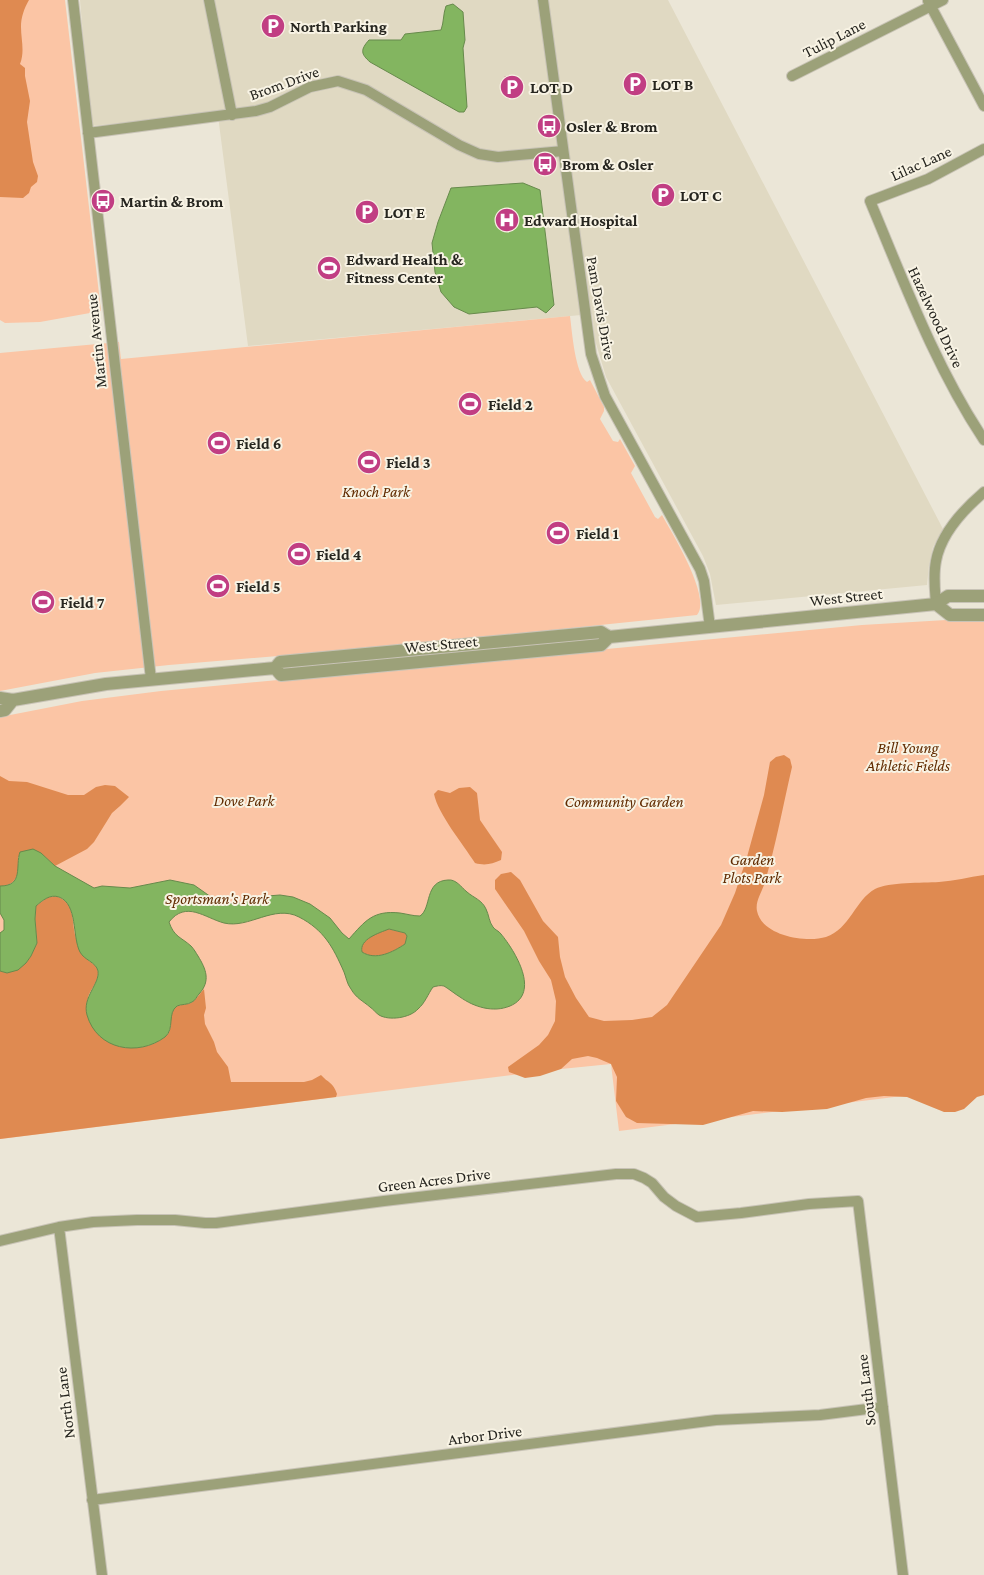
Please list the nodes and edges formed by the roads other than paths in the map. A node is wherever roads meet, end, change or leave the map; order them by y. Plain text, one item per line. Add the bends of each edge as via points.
1 (73, 0) edge
2 (209, 0) edge
3 (543, 0) edge
4 (943, 0) edge
5 (929, 3) edge
6 (792, 76) dead end
7 (984, 106) edge
8 (232, 115) junction
9 (88, 133) junction
10 (984, 149) edge
11 (563, 151) junction
12 (870, 201) joint
13 (984, 440) edge
14 (984, 492) edge
15 (984, 596) edge
16 (936, 604) junction
17 (984, 615) edge
18 (710, 627) junction
19 (151, 680) junction
20 (0, 698) edge
21 (13, 700) junction
22 (0, 711) edge
23 (858, 1201) joint
24 (59, 1227) junction
25 (0, 1241) edge
26 (883, 1407) junction
27 (92, 1500) junction
28 (102, 1575) edge
29 (904, 1575) edge

1 - 9 street, Martin Avenue
2 - 8 street
3 - 11 street, Pam Davis Drive
4 - 5 street, Tulip Lane
5 - 6 street, Tulip Lane
5 - 7 street
8 - 9 street, Brom Drive
8 - 11 street, Brom Drive via 270,107 310,87 338,81 366,90 478,154 498,157
9 - 19 street, Martin Avenue
10 - 12 street, Lilac Lane via 928,179
11 - 18 street, Pam Davis Drive via 591,354 605,396 700,569
12 - 13 street, Hazelwood Drive via 902,281 948,379
14 - 16 street via 950,528 941,544 934,571
15 - 16 street, West Street via 948,596
16 - 17 street via 950,615
16 - 18 street, West Street
18 - 19 street, West Street via 609,637 601,632 280,662 275,668
19 - 21 street, West Street
20 - 21 street, West Street
21 - 22 street
23 - 24 street, Green Acres Drive via 697,1217 664,1197 644,1178 634,1174 616,1174 216,1223 137,1220
23 - 26 street, South Lane
24 - 25 street, Green Acres Drive
24 - 27 street, North Lane
26 - 27 street, Arbor Drive via 820,1415 716,1420
26 - 29 street, South Lane
27 - 28 street, North Lane

